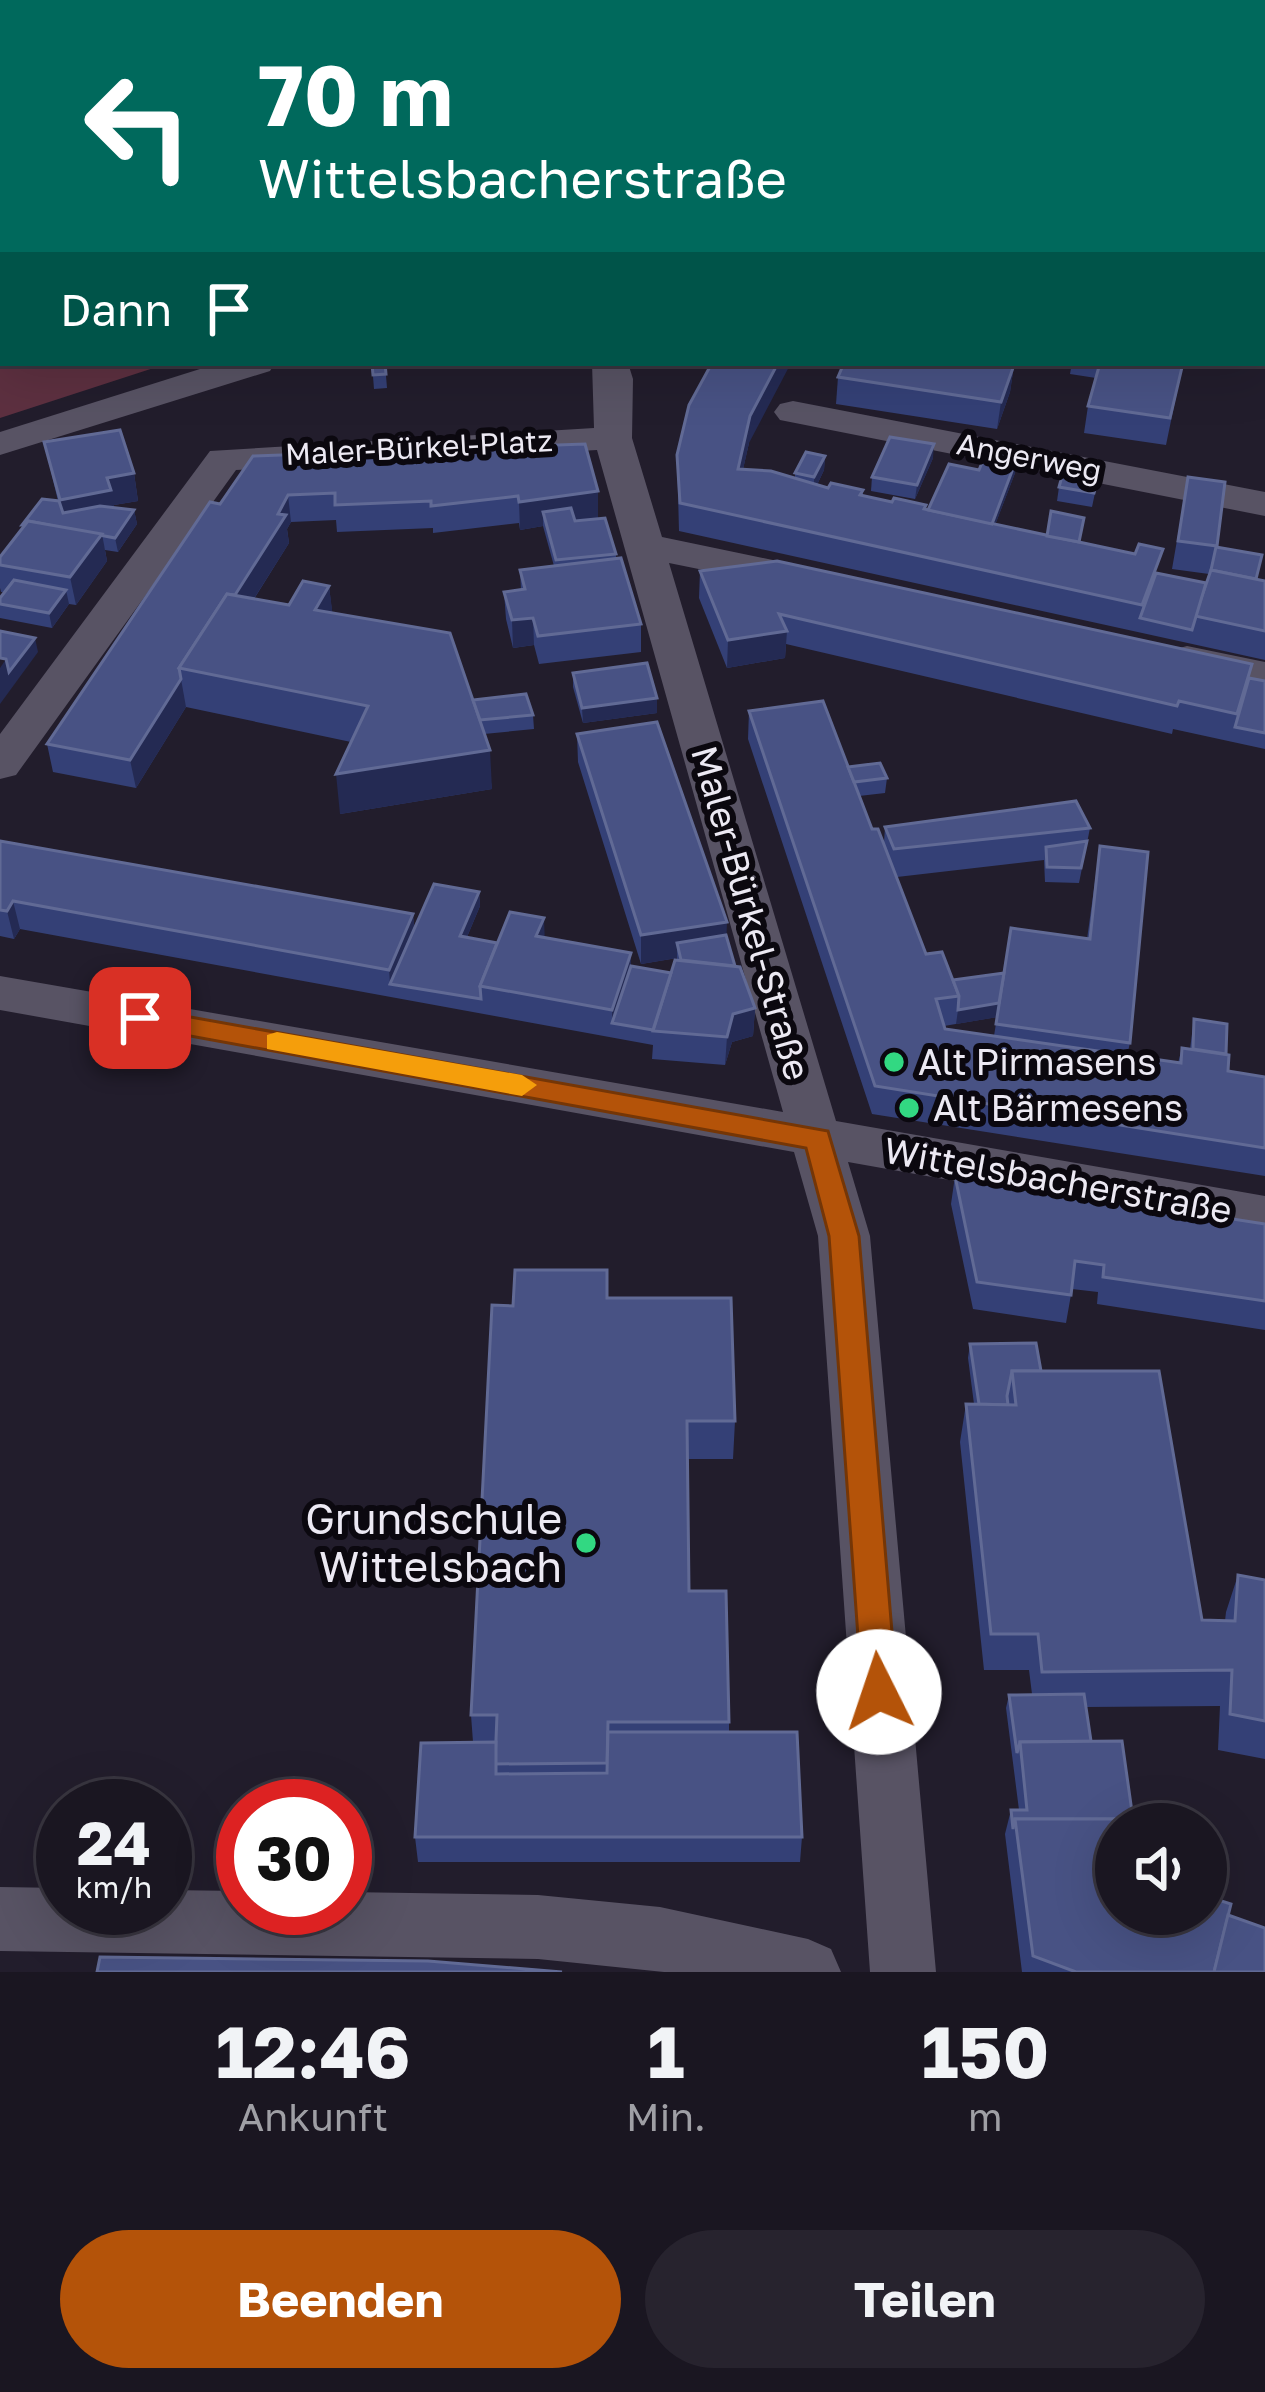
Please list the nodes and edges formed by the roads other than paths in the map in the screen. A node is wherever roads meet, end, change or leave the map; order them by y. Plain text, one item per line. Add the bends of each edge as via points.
1 (247, 366) edge
2 (611, 366) edge
3 (794, 412) dead end
4 (613, 438) junction
5 (0, 444) edge
6 (1265, 504) edge
7 (643, 545) junction
8 (850, 588) edge
9 (1150, 651) edge
10 (1265, 675) edge
11 (0, 765) edge
12 (0, 993) edge
13 (818, 1139) junction
14 (1265, 1216) edge
15 (0, 1919) edge
16 (808, 1972) edge
17 (903, 1972) edge

1 - 5 street
2 - 4 street, Maler-Bürkel-Straße
3 - 6 street, Angerweg
4 - 7 street, Maler-Bürkel-Straße
4 - 11 street, Maler-Bürkel-Platz via 224,459
7 - 8 street
7 - 13 street, Maler-Bürkel-Straße
9 - 10 street
12 - 13 street, Wittelsbacherstraße
13 - 14 street, Wittelsbacherstraße
13 - 17 street, Maler-Bürkel-Straße via 847,1258
15 - 16 street via 538,1927 660,1939

